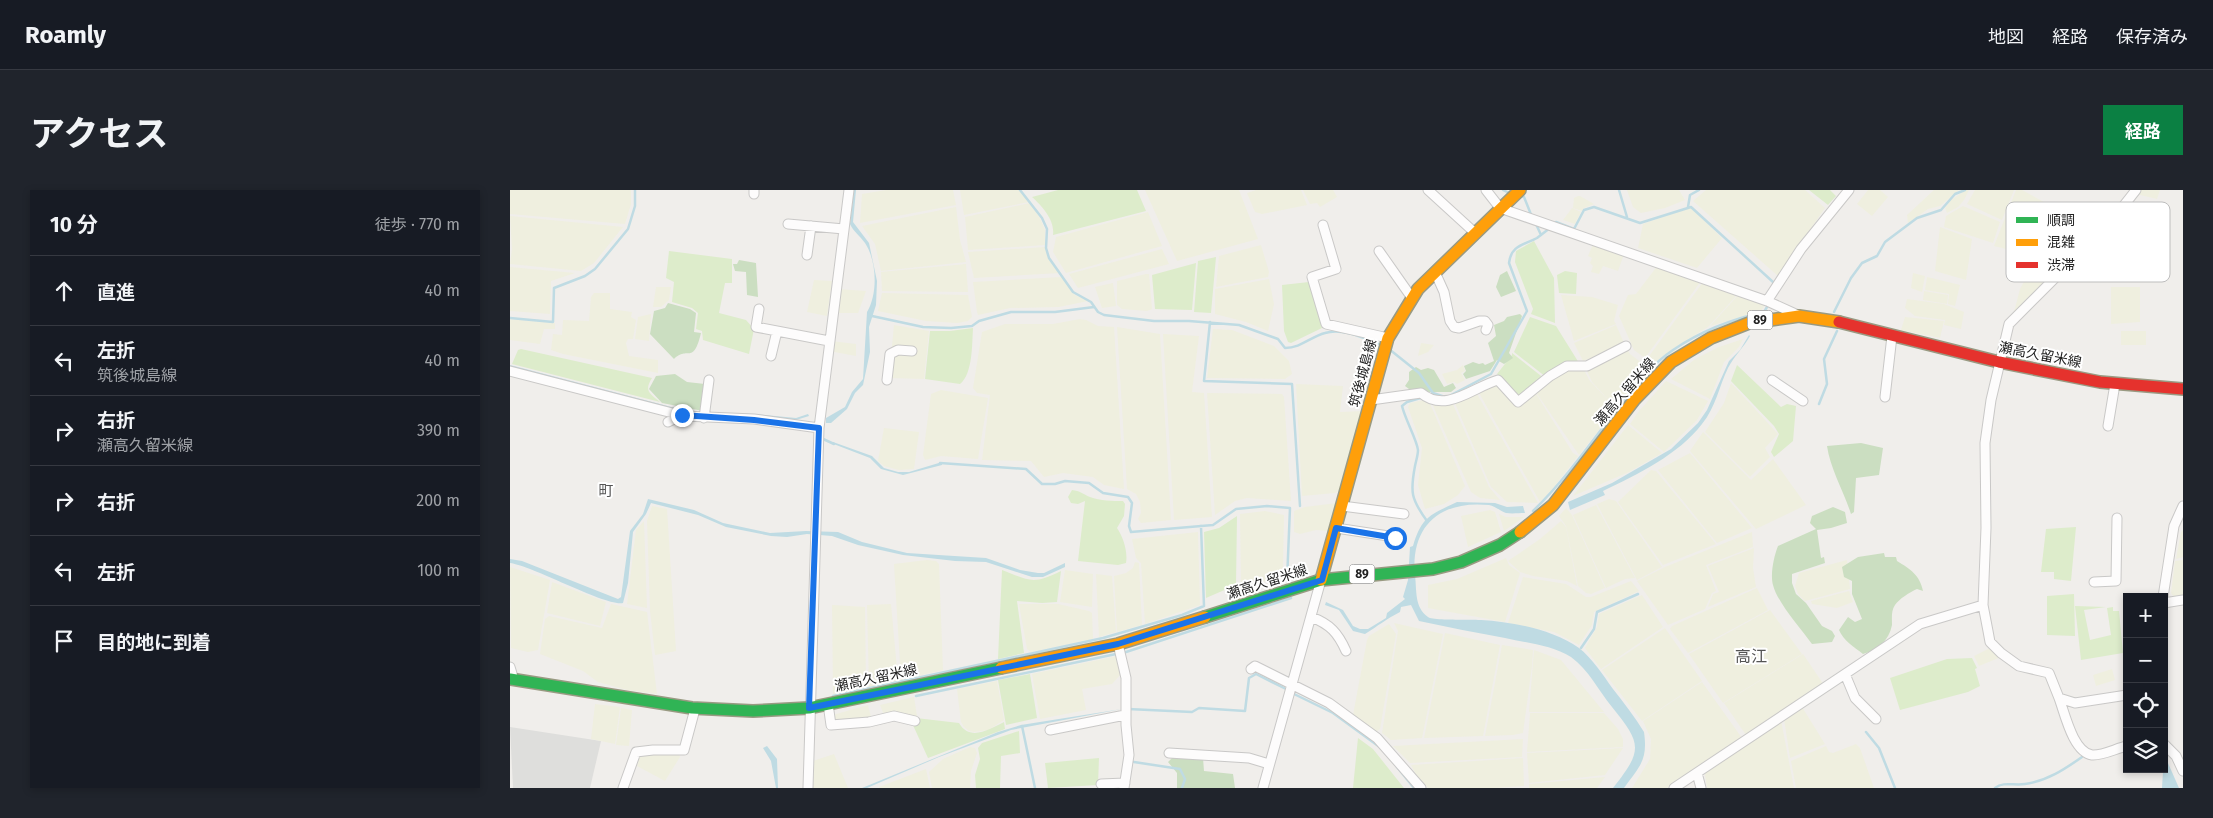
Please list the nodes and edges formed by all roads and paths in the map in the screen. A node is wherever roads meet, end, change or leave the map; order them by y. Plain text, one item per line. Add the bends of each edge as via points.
1 (849, 190) edge
2 (1428, 190) edge
3 (1486, 190) edge
4 (1520, 190) edge
5 (1849, 190) edge
6 (2136, 190) edge
7 (2127, 202) edge
8 (1500, 208) junction
9 (788, 224) dead end
10 (1323, 225) dead end
11 (811, 226) junction
12 (844, 229) junction
13 (1474, 232) junction
14 (1379, 251) dead end
15 (807, 255) dead end
16 (1435, 272) junction
17 (2051, 282) edge
18 (1412, 298) junction
19 (1767, 301) junction
20 (759, 309) dead end
21 (1799, 316) junction
22 (1486, 330) dead end
23 (777, 331) junction
24 (1892, 336) junction
25 (1388, 338) junction
26 (829, 342) junction
27 (1626, 346) dead end
28 (912, 351) dead end
29 (770, 356) dead end
30 (1999, 362) junction
31 (510, 371) edge
32 (709, 380) dead end
33 (887, 380) dead end
34 (1772, 380) dead end
35 (2115, 384) junction
36 (2183, 389) edge
37 (1885, 397) dead end
38 (1371, 400) junction
39 (1803, 400) dead end
40 (682, 415) junction
41 (704, 418) junction
42 (668, 422) dead end
43 (2108, 426) dead end
44 (819, 428) junction
45 (1342, 506) junction
46 (2183, 506) edge
47 (1404, 514) dead end
48 (2117, 518) dead end
49 (1336, 528) junction
50 (1395, 538) dead end
51 (1322, 580) junction
52 (2094, 582) dead end
53 (2164, 593) edge
54 (2183, 600) edge
55 (2168, 602) edge
56 (1983, 605) junction
57 (1311, 617) junction
58 (1118, 644) junction
59 (1346, 651) dead end
60 (510, 667) edge
61 (1251, 669) dead end
62 (1845, 674) junction
63 (512, 679) edge
64 (1292, 685) junction
65 (2123, 696) edge
66 (2059, 698) junction
67 (828, 704) junction
68 (809, 708) junction
69 (695, 709) junction
70 (1125, 715) junction
71 (1876, 719) dead end
72 (915, 721) dead end
73 (1050, 730) dead end
74 (2123, 747) edge
75 (2168, 748) edge
76 (1169, 753) dead end
77 (1269, 764) junction
78 (2183, 771) edge
79 (1697, 773) junction
80 (1100, 784) dead end
81 (1124, 786) edge
82 (623, 788) edge
83 (808, 788) edge
84 (1262, 788) edge
85 (1421, 788) edge
86 (1674, 788) edge
87 (1702, 788) edge

1 - 12 street
2 - 13 street
3 - 8 street
4 - 8 main road, 筑後城島線
5 - 19 street via 1801,249
6 - 7 street
8 - 13 main road, 筑後城島線
8 - 19 street
9 - 11 street
10 - 25 street via 1336,269 1312,277 1326,324
11 - 12 street
11 - 15 street
12 - 26 street
13 - 16 main road, 筑後城島線
14 - 18 street
16 - 18 main road, 筑後城島線
16 - 22 street via 1454,326 1459,328 1485,321 1488,325
17 - 30 street via 2009,324
18 - 25 main road, 筑後城島線
19 - 21 street
20 - 23 street via 756,328
21 - 24 main road, 瀬高久留米線 / 89 via 1827,319
21 - 51 main road, 瀬高久留米線 / 89 via 1750,322 1711,338 1671,362 1635,399 1554,505 1500,545 1461,562
23 - 26 street
23 - 29 street
24 - 30 main road, 瀬高久留米線 / 89
24 - 37 street
25 - 38 main road, 筑後城島線
26 - 44 street
27 - 38 street via 1587,366 1567,366 1518,402 1498,380 1451,401 1426,398 1421,393
28 - 33 street via 898,350 890,354
30 - 35 main road, 瀬高久留米線 / 89
30 - 56 street via 1985,443
31 - 40 street
32 - 41 street
34 - 39 street
35 - 36 main road, 瀬高久留米線 / 89
35 - 43 street
38 - 45 main road, 筑後城島線
40 - 41 street
40 - 42 street
41 - 44 street
44 - 68 street
45 - 47 street
45 - 49 main road, 筑後城島線
46 - 53 street via 2174,526
48 - 52 street via 2116,581
49 - 50 street
49 - 51 main road, 筑後城島線
51 - 57 street
51 - 58 main road, 瀬高久留米線 / 89
54 - 55 street
56 - 62 street via 1920,624
56 - 66 street via 1990,642 2019,666 2049,673
57 - 59 street via 1339,635
57 - 64 street
58 - 67 main road, 瀬高久留米線 / 89
58 - 70 street via 1126,678
60 - 63 street
61 - 64 street via 1255,666
62 - 71 street via 1855,698
62 - 79 street
63 - 69 main road, 瀬高久留米線 / 89
64 - 77 street
64 - 85 street via 1329,703 1377,738
65 - 66 street via 2075,703
66 - 74 street via 2076,744 2083,751 2093,755
67 - 68 main road, 瀬高久留米線 / 89
67 - 72 street via 831,725 894,716
68 - 69 main road, 瀬高久留米線 / 89 via 753,711
68 - 83 street
69 - 82 street via 684,750 636,752
70 - 73 street
70 - 81 street via 1129,756
75 - 78 street
76 - 77 street via 1249,758
77 - 84 street
79 - 86 street
79 - 87 street
80 - 81 street

